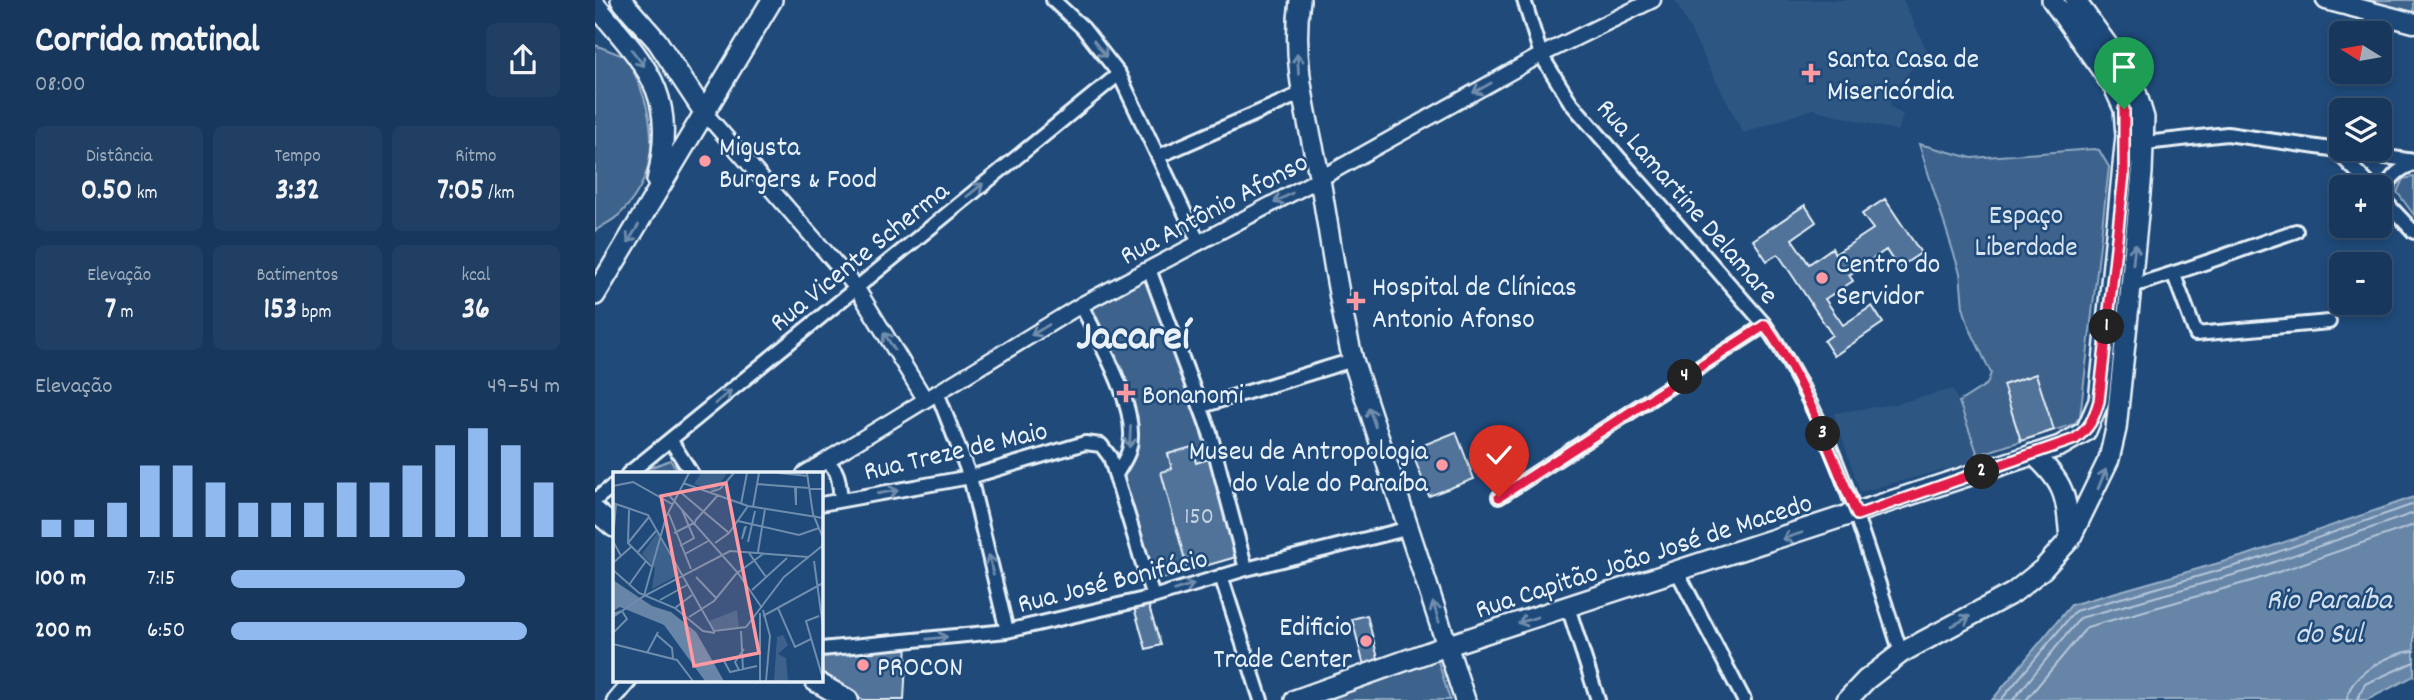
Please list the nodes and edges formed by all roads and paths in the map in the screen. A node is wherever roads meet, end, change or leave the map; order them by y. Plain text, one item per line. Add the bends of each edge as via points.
1 (621, 0) edge
2 (772, 0) edge
3 (1053, 0) edge
4 (1300, 0) edge
5 (1524, 0) edge
6 (1653, 0) edge
7 (2052, 0) edge
8 (2074, 0) edge
9 (2326, 0) edge
10 (595, 5) edge
11 (2414, 23) edge
12 (1541, 55) junction
13 (1119, 74) junction
14 (1300, 94) junction
15 (704, 112) junction
16 (2144, 144) junction
17 (2329, 148) edge
18 (1159, 156) junction
19 (2392, 159) edge
20 (2345, 161) edge
21 (2414, 163) edge
22 (2360, 175) edge
23 (2392, 176) edge
24 (1319, 179) junction
25 (651, 203) junction
26 (2392, 208) edge
27 (2297, 231) dead end
28 (2414, 232) edge
29 (1199, 243) junction
30 (1149, 269) junction
31 (2174, 275) junction
32 (2131, 286) junction
33 (856, 287) junction
34 (595, 295) edge
35 (1081, 305) junction
36 (2329, 322) dead end
37 (1765, 325) junction
38 (1353, 360) junction
39 (931, 395) junction
40 (1202, 406) junction
41 (671, 441) junction
42 (2033, 454) junction
43 (826, 462) junction
44 (631, 472) edge
45 (691, 472) edge
46 (808, 472) edge
47 (1116, 475) junction
48 (970, 477) junction
49 (613, 486) edge
50 (1499, 497) dead end
51 (595, 500) edge
52 (841, 500) junction
53 (823, 503) edge
54 (595, 511) edge
55 (1857, 515) junction
56 (613, 526) edge
57 (1410, 528) junction
58 (2070, 539) junction
59 (1247, 569) junction
60 (1678, 573) junction
61 (1221, 576) junction
62 (1153, 597) junction
63 (1568, 607) junction
64 (1007, 631) junction
65 (1447, 646) junction
66 (823, 649) edge
67 (1901, 653) junction
68 (629, 682) edge
69 (817, 682) edge
70 (614, 700) edge
71 (848, 700) edge
72 (1261, 700) edge
73 (1295, 700) edge
74 (1465, 700) edge
75 (1598, 700) edge
76 (1744, 700) edge
77 (1847, 700) edge

1 - 15 main road via 657,41
2 - 15 main road
3 -> 13 street via 1083,28
14 -> 4 main road
5 - 12 street, Rua Lamartine Delamare
6 - 12 street, Rua Antônio Afonso
7 - 42 main road, Rua Capitão João José de Macedo via 2114,87 2124,109 2124,175 2099,401 2086,431
8 - 16 main road via 2137,94 2144,118
9 - 11 main road
10 -> 25 main road via 649,72 658,93 665,144
12 -> 24 street, Rua Antônio Afonso
12 - 37 street, Rua Lamartine Delamare via 1571,103
13 - 18 street
33 -> 13 street, Rua Vicente Scherma
14 - 18 street
14 - 24 main road
15 - 25 main road
15 - 33 street
16 - 17 street via 2227,134
32 -> 16 main road
18 - 29 street
19 - 21 street
20 - 22 street
21 - 23 street
24 -> 29 street, Rua Antônio Afonso
24 - 38 main road
25 -> 34 main road
26 - 28 street
27 - 31 street
29 - 30 street, Rua Antônio Afonso
30 - 35 street, Rua Antônio Afonso
30 - 40 street
31 - 32 street
31 - 36 street via 2196,334
58 -> 32 main road via 2109,459
39 -> 33 street
41 -> 33 street, Rua Vicente Scherma
35 -> 39 street, Rua Antônio Afonso
35 -> 47 street via 1131,419 1129,450
37 - 50 street
37 - 55 street, Rua Lamartine Delamare via 1803,388
38 - 40 street
57 -> 38 main road
39 - 43 street, Rua Antônio Afonso
39 - 48 street
40 - 59 street
41 - 44 street, Rua Vicente Scherma
41 - 45 street
42 - 55 main road, Rua Capitão João José de Macedo
42 - 58 main road via 2061,485
43 - 46 street, Rua Antônio Afonso
43 - 52 street via 838,475
47 - 48 street, Rua Treze de Maio via 1107,450 1101,444 1085,443
47 - 62 street
52 -> 48 street, Rua Treze de Maio
64 -> 48 street
49 - 51 street
52 - 53 street, Rua Treze de Maio
54 - 56 main road
55 -> 60 main road, Rua Capitão João José de Macedo
55 - 67 street, Rua Lamartine Delamare
57 - 59 street, Rua José Bonifácio
65 -> 57 main road
67 -> 58 main road via 2013,593
59 - 61 street, Rua José Bonifácio
60 - 63 main road, Rua Capitão João José de Macedo
60 - 76 street
62 -> 61 street, Rua José Bonifácio
61 - 72 street
62 - 64 street, Rua José Bonifácio
63 -> 65 main road, Rua Capitão João José de Macedo
63 - 75 street
66 -> 64 street, Rua José Bonifácio
65 - 73 main road, Rua Capitão João José de Macedo
65 - 74 main road
67 - 77 main road
68 - 70 street
69 - 71 main road

